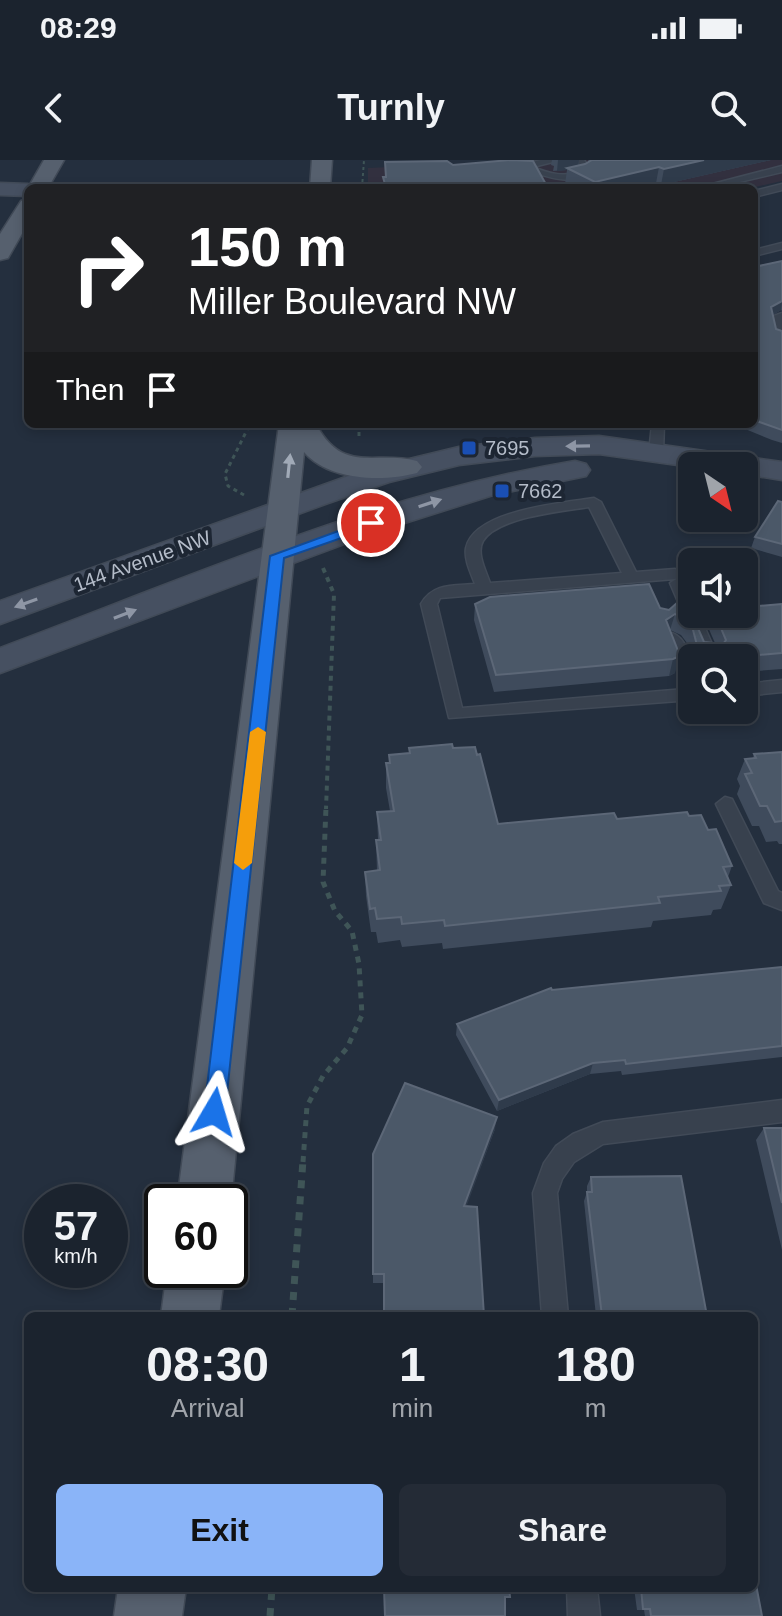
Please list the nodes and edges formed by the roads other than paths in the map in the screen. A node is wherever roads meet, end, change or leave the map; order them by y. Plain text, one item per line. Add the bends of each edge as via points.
1 (54, 160) edge
2 (322, 160) edge
3 (557, 160) edge
4 (579, 160) edge
5 (525, 166) junction
6 (503, 168) edge
7 (782, 169) edge
8 (40, 184) edge
9 (320, 184) edge
10 (719, 184) edge
11 (782, 187) edge
12 (0, 189) edge
13 (24, 190) edge
14 (758, 193) edge
15 (24, 212) edge
16 (782, 246) edge
17 (758, 252) edge
18 (0, 253) edge
19 (782, 316) edge
20 (782, 339) edge
21 (293, 428) edge
22 (304, 428) edge
23 (657, 438) edge
24 (407, 467) junction
25 (782, 471) edge
26 (283, 509) junction
27 (298, 559) junction
28 (643, 581) junction
29 (484, 588) junction
30 (0, 613) edge
31 (672, 638) edge
32 (704, 644) edge
33 (678, 652) edge
34 (0, 661) edge
35 (782, 686) edge
36 (758, 689) edge
37 (678, 695) edge
38 (725, 804) dead end
39 (782, 902) edge
40 (782, 1111) edge
41 (206, 1184) edge
42 (194, 1288) edge
43 (191, 1312) edge
44 (555, 1312) edge
45 (151, 1592) edge
46 (582, 1592) edge
47 (148, 1616) edge
48 (584, 1616) edge

1 - 8 main road
2 - 9 main road
3 - 5 lane
4 - 5 lane via 588,171 568,178
5 - 6 lane
7 - 10 lane
11 - 14 lane
12 - 13 street
15 - 18 main road
16 - 17 lane
19 - 20 lane via 777,317
26 -> 21 main road
22 - 24 main road via 310,444 334,462 369,469
23 -> 24 street, 144 Avenue NW via 535,447
23 - 25 street, 144 Avenue NW
27 -> 23 street, 144 Avenue NW via 456,495
24 - 26 street, 144 Avenue NW
26 - 27 main road
26 -> 30 street, 144 Avenue NW
34 -> 27 street, 144 Avenue NW
27 - 41 main road via 225,1023
28 - 29 lane
28 - 29 lane via 594,502 499,522 479,535 473,550
28 - 32 lane via 677,578
29 - 37 lane via 444,591 429,604 455,714
31 - 33 lane
35 - 36 lane
38 - 39 lane via 771,897
40 - 44 lane via 603,1133 569,1149 549,1177 545,1193
42 - 43 main road
45 - 47 main road
46 - 48 lane

